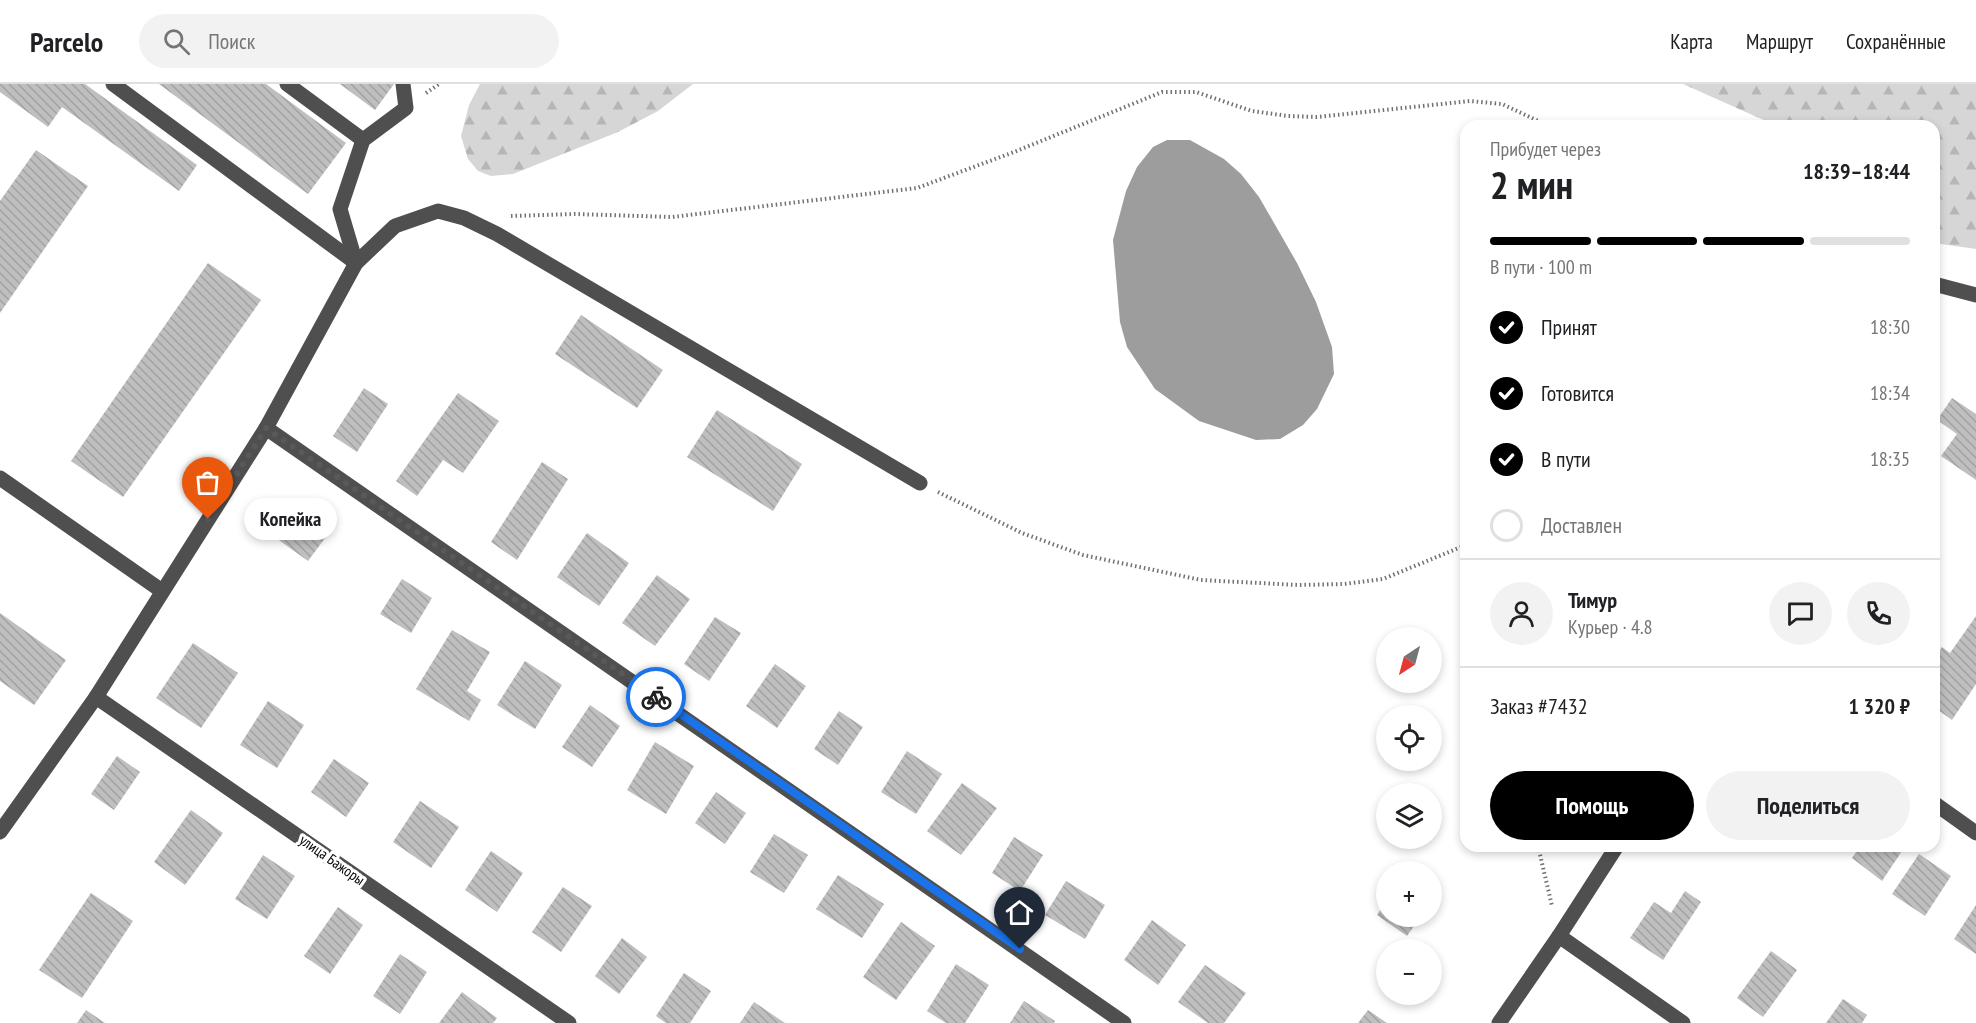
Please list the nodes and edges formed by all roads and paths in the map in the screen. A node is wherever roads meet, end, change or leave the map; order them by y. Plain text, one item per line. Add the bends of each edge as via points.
1 (113, 84) edge
2 (287, 84) edge
3 (403, 84) edge
4 (1536, 120) edge
5 (363, 140) junction
6 (503, 216) dead end
7 (356, 263) junction
8 (1940, 286) edge
9 (1976, 295) edge
10 (266, 428) junction
11 (0, 478) edge
12 (920, 483) joint
13 (1460, 547) edge
14 (162, 591) junction
15 (96, 697) junction
16 (1940, 807) edge
17 (0, 832) edge
18 (1976, 833) edge
19 (1539, 852) edge
20 (1613, 852) edge
21 (1559, 936) junction
22 (569, 1023) edge
23 (1124, 1023) edge
24 (1499, 1023) edge
25 (1683, 1023) edge

1 - 7 street
2 - 5 street
3 - 5 street via 406,108
4 - 6 path via 1502,104 1470,100 1317,117 1252,111 1196,92 1162,92 916,188 672,217
5 - 7 street via 340,209
7 - 10 street
7 - 12 street via 395,226 438,211 464,218
8 - 9 street
10 - 14 street
10 - 23 street
11 - 14 street
12 - 13 path via 1022,533 1083,555 1201,580 1344,584 1383,579
14 - 15 street
15 - 17 street
15 - 22 street, улица Бажоры
16 - 18 street
19 - 21 path
20 - 21 street
21 - 24 street
21 - 25 street

